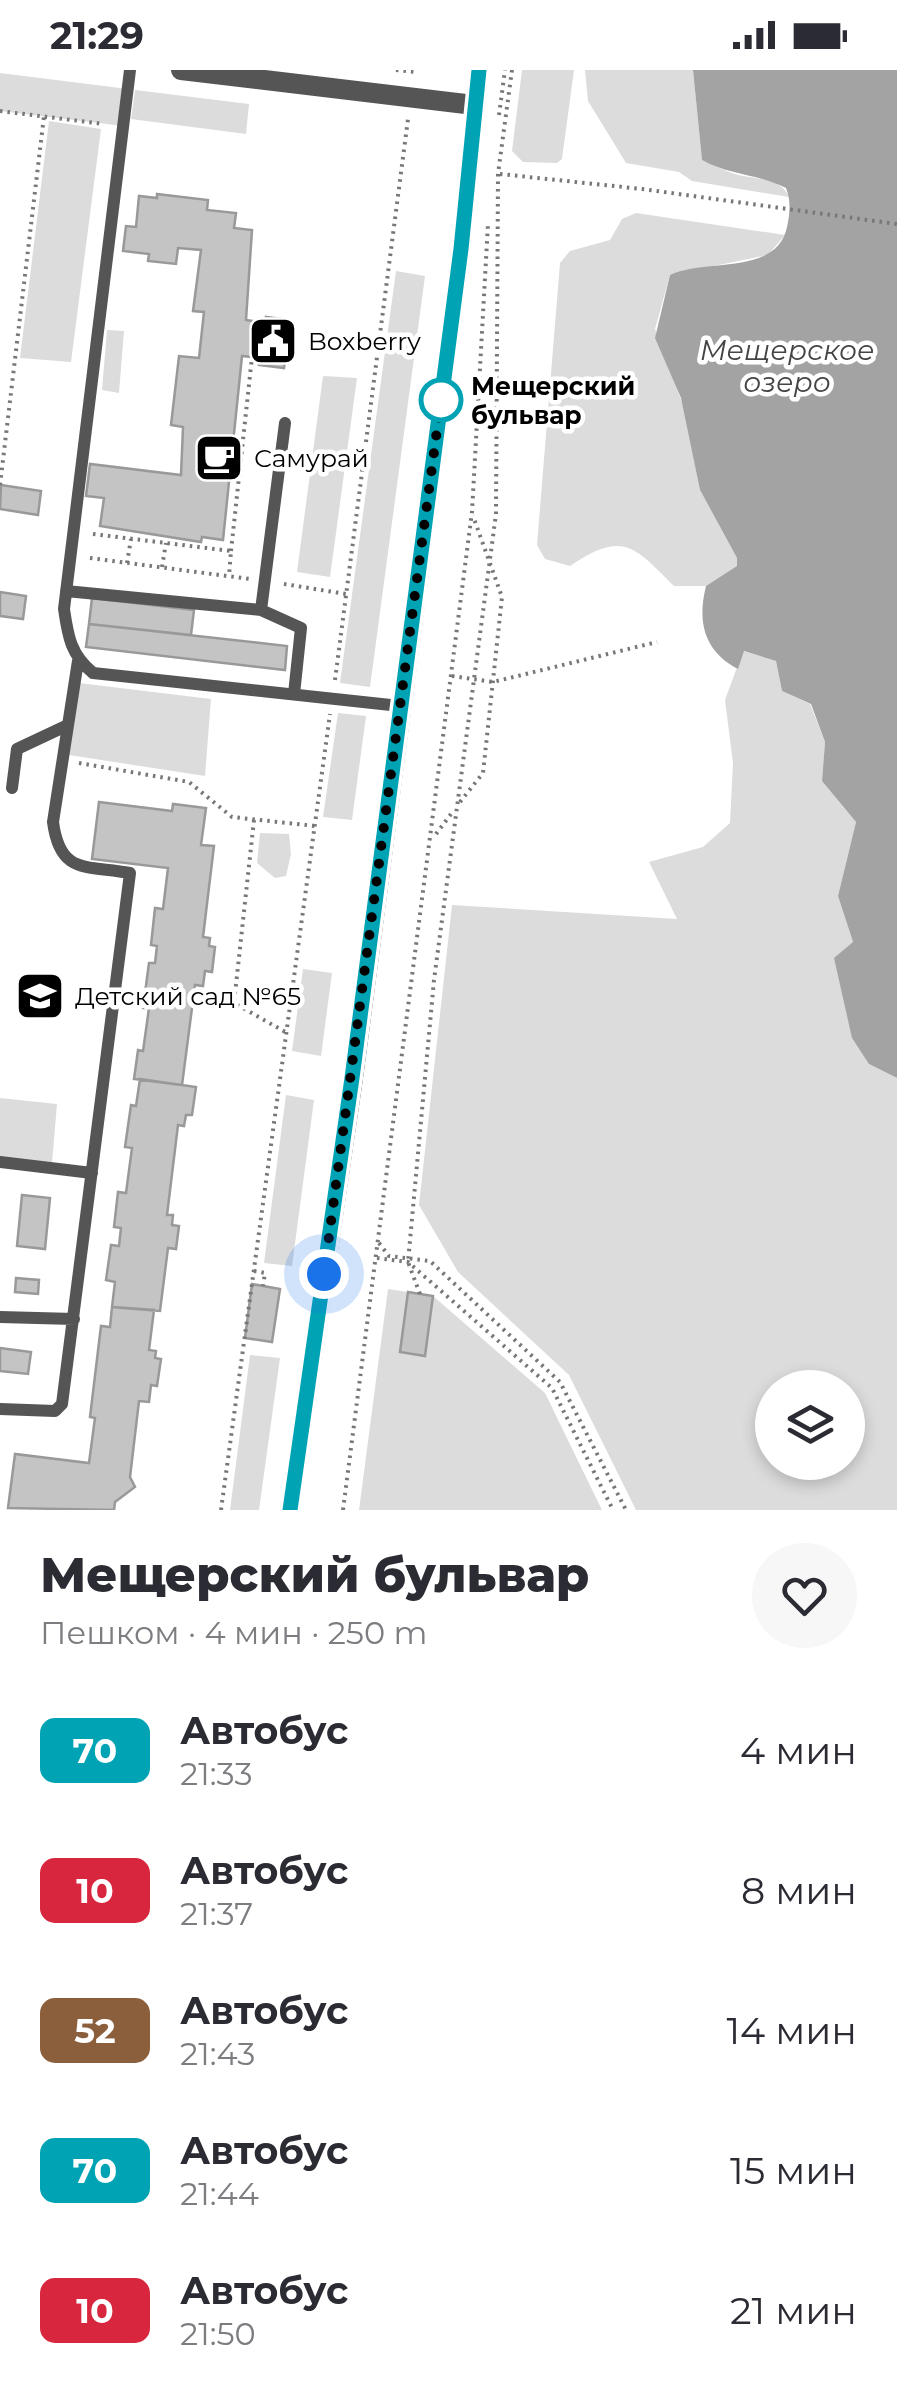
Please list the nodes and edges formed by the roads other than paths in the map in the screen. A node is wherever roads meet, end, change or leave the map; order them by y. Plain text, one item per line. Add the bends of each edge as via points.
1 (130, 70) edge
2 (181, 70) edge
3 (479, 70) edge
4 (310, 78) edge
5 (474, 105) junction
6 (285, 422) dead end
7 (66, 590) junction
8 (261, 610) junction
9 (78, 661) junction
10 (294, 694) junction
11 (400, 706) junction
12 (68, 725) junction
13 (12, 788) dead end
14 (0, 1162) edge
15 (92, 1173) junction
16 (0, 1317) edge
17 (74, 1319) junction
18 (0, 1409) edge
19 (290, 1510) edge

1 - 7 lane
2 - 4 street
3 - 5 main road
4 - 5 street
5 - 11 main road
6 - 8 lane
7 - 8 lane
7 - 9 lane via 68,640
8 - 10 lane via 301,628
9 - 10 lane via 93,673
9 - 12 lane
10 - 11 lane
11 - 19 main road
12 - 13 lane via 17,749
12 - 15 lane via 53,822 59,852 72,863 130,872
14 - 15 lane
15 - 17 lane
16 - 17 lane
17 - 18 lane via 62,1404 55,1411

